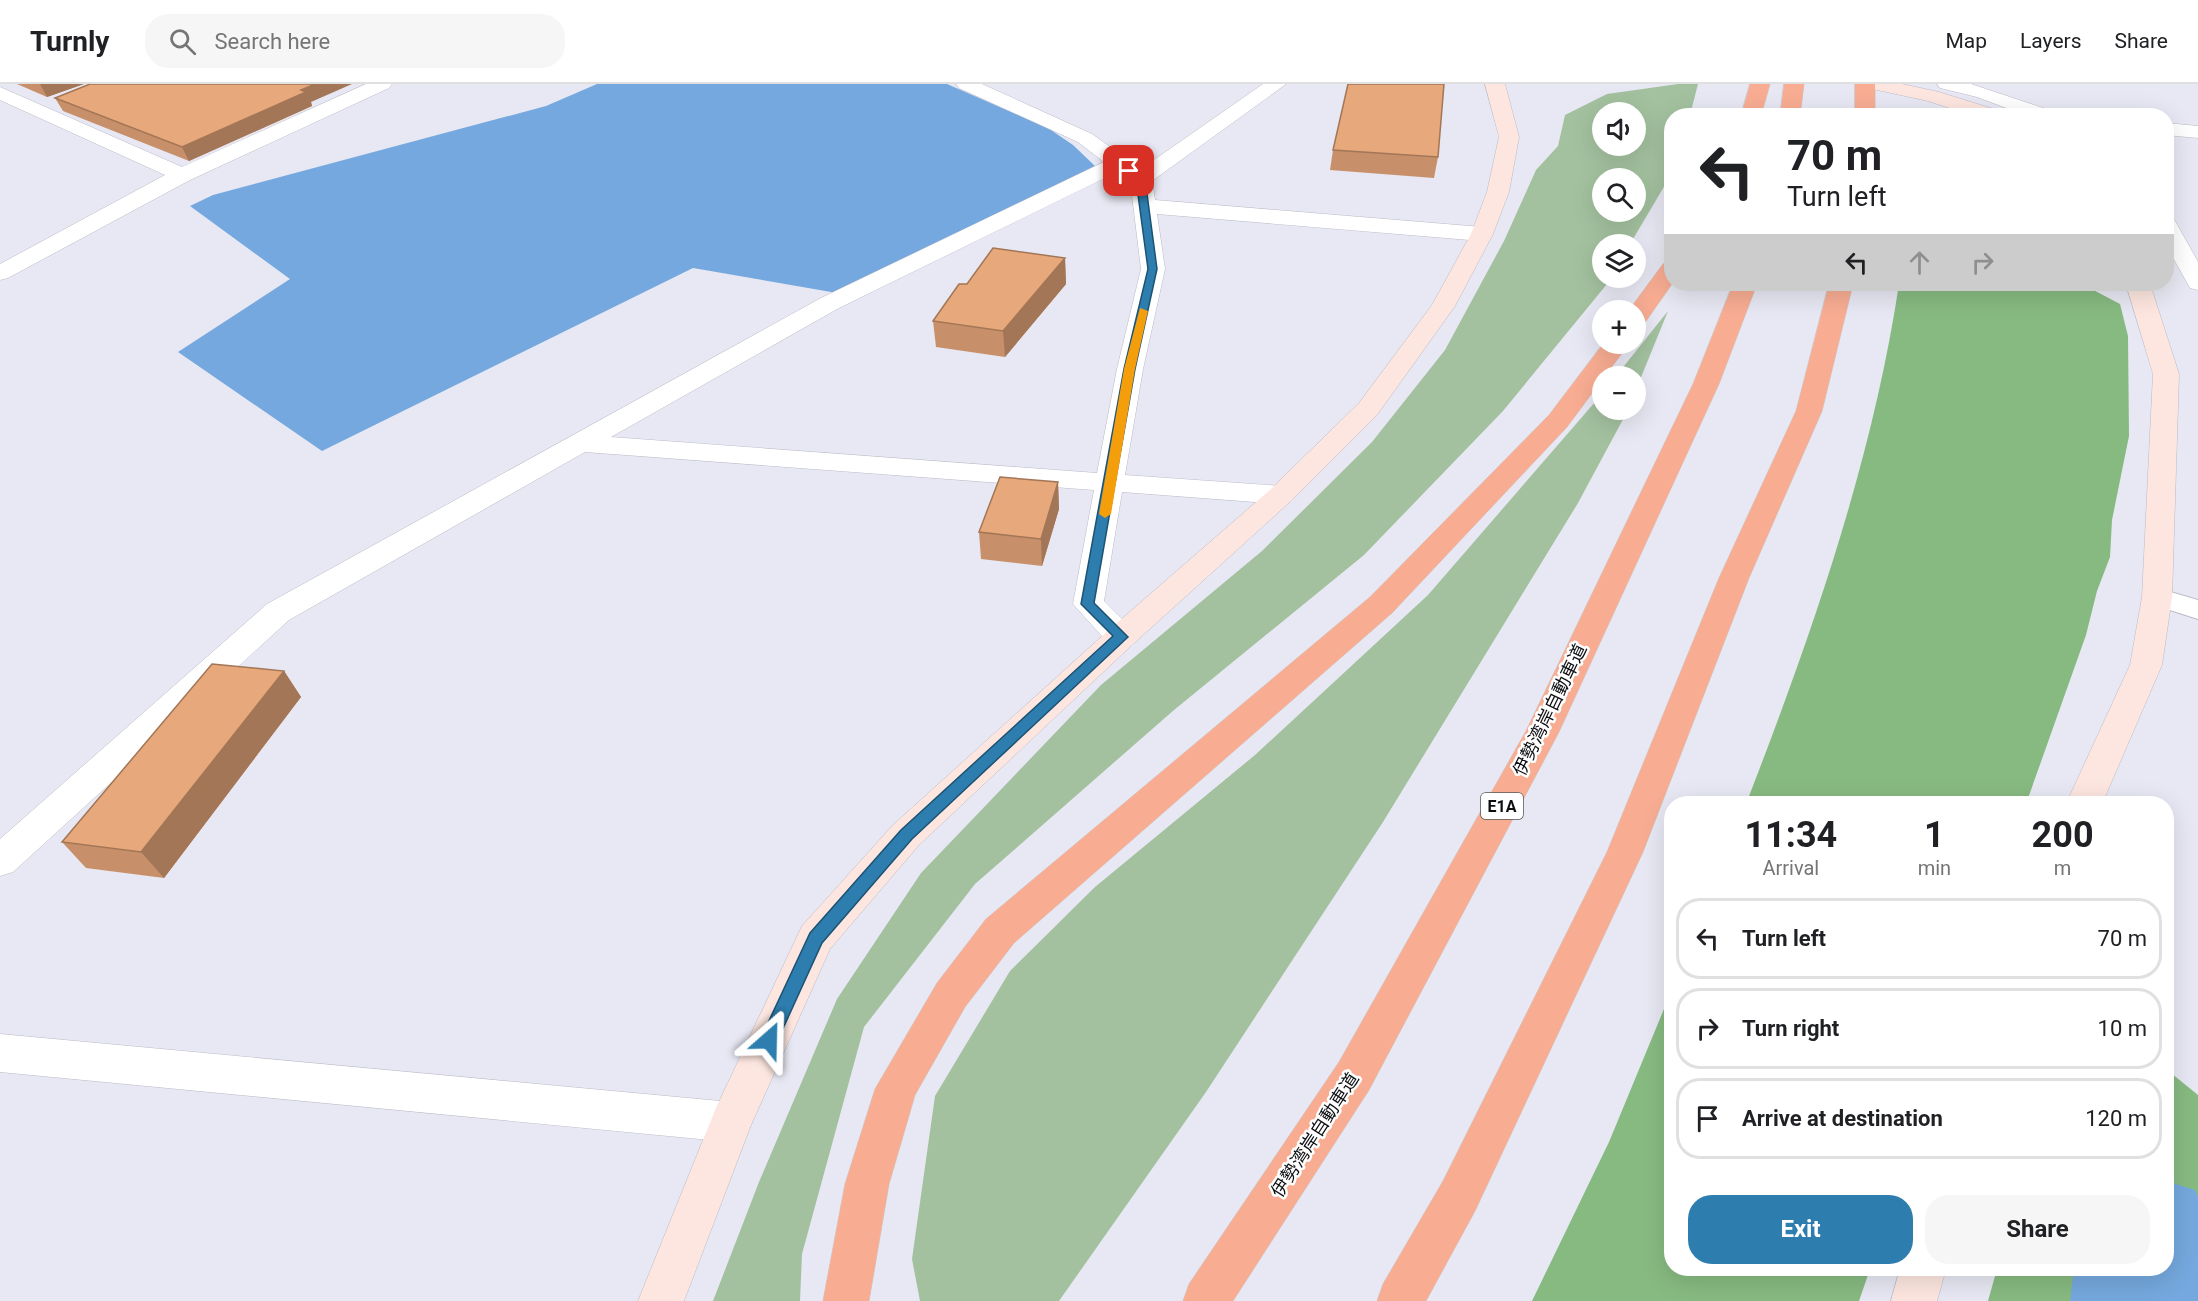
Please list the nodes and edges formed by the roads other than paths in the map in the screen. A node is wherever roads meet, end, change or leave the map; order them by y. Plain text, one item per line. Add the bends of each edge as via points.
1 (382, 84) edge
2 (966, 84) edge
3 (1276, 84) edge
4 (1496, 84) edge
5 (1760, 84) edge
6 (1794, 84) edge
7 (1865, 84) edge
8 (1875, 84) edge
9 (1947, 84) edge
10 (0, 93) edge
11 (67, 99) edge
12 (1753, 108) edge
13 (1791, 108) edge
14 (1865, 108) edge
15 (1970, 108) edge
16 (2026, 108) edge
17 (36, 111) junction
18 (2174, 130) edge
19 (2198, 132) edge
20 (1118, 163) junction
21 (182, 175) junction
22 (1141, 179) junction
23 (1143, 206) junction
24 (1482, 234) junction
25 (2174, 239) edge
26 (0, 273) edge
27 (1664, 279) edge
28 (2198, 283) edge
29 (1742, 291) edge
30 (1839, 291) edge
31 (2140, 291) edge
32 (1646, 304) edge
33 (1608, 354) edge
34 (577, 443) junction
35 (1110, 483) junction
36 (1281, 495) junction
37 (2157, 597) junction
38 (2198, 610) edge
39 (1121, 637) junction
40 (2088, 796) edge
41 (0, 861) edge
42 (0, 1053) edge
43 (731, 1122) junction
44 (1921, 1276) edge
45 (662, 1301) edge
46 (846, 1301) edge
47 (1206, 1301) edge
48 (1400, 1301) edge
49 (1914, 1301) edge

1 - 21 street
2 - 20 street via 1085,138
3 - 22 street
4 - 24 street via 1509,137 1498,192
5 - 12 highway
6 - 13 highway
7 - 14 highway
8 - 15 street
9 - 16 street
10 - 17 street
11 - 17 street
17 - 21 street
18 - 19 street
20 - 22 street
20 - 34 street via 831,303
21 - 26 street
22 - 23 street
23 - 24 street
23 - 35 street via 1152,269
24 - 36 street via 1443,306 1368,409
25 - 28 street
27 - 32 highway
29 - 47 highway, 伊勢湾岸自動車道 / E1A via 1706,384 1542,732 1354,1076
30 - 48 highway via 1809,411 1734,578 1625,852 1459,1196
31 - 37 street via 2166,374
33 - 46 highway via 1558,421 1381,605 1000,931 951,995 896,1089 867,1184
34 - 35 street
34 - 41 street via 278,612
35 - 36 street
35 - 39 street via 1088,604
36 - 39 street
37 - 38 lane
37 - 40 street via 2146,665
39 - 43 street via 906,835 816,938
42 - 43 street
43 - 45 street
44 - 49 street

